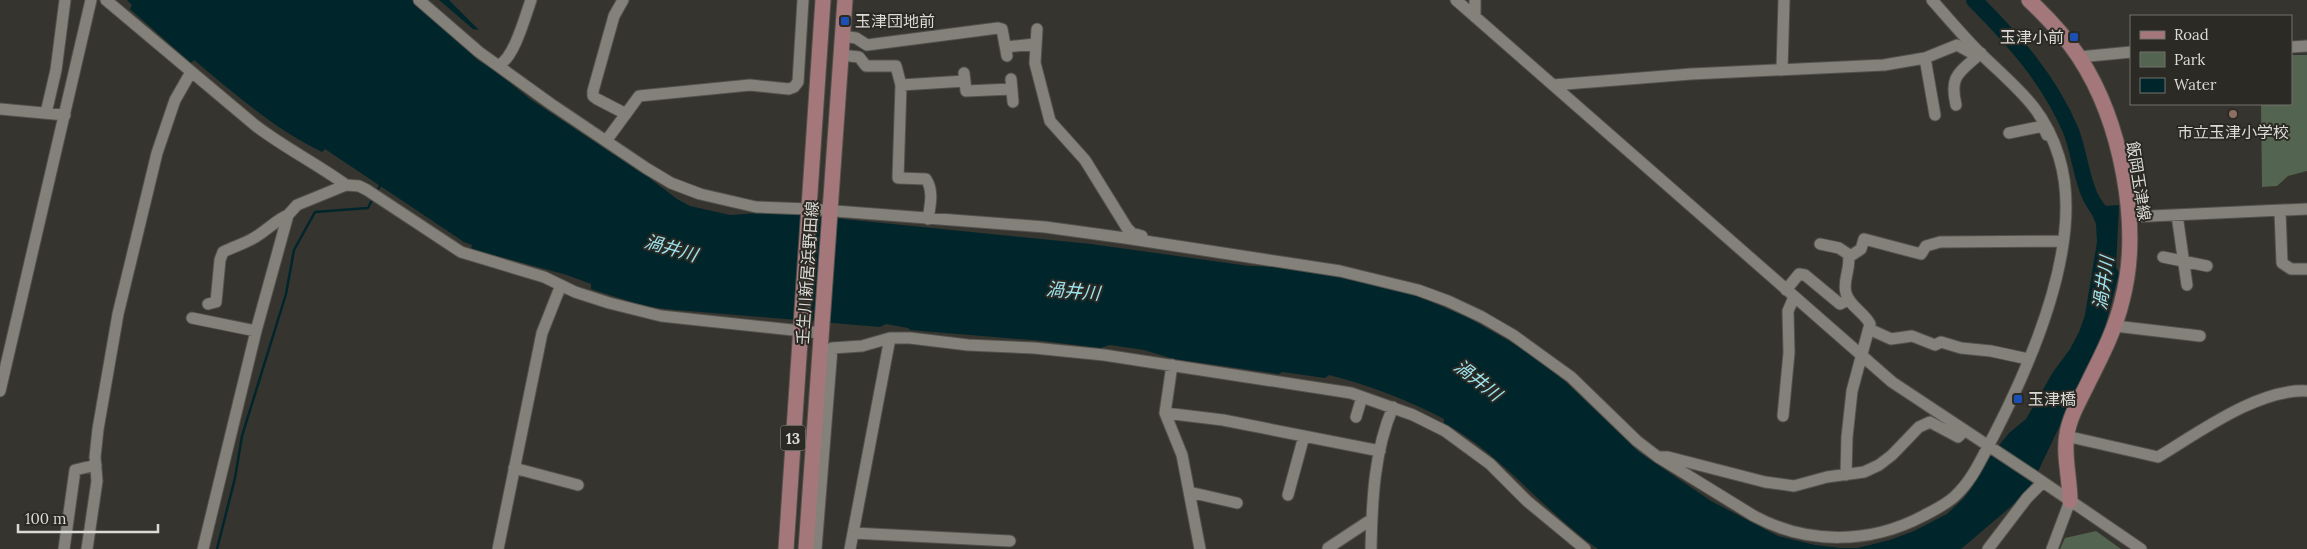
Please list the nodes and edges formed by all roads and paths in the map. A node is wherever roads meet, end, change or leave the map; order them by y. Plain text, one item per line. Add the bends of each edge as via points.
1 (65, 0) edge
2 (91, 0) edge
3 (106, 0) edge
4 (419, 0) edge
5 (531, 0) edge
6 (623, 0) edge
7 (803, 0) edge
8 (823, 0) edge
9 (845, 0) edge
10 (1456, 0) edge
11 (1475, 0) edge
12 (1784, 0) edge
13 (1932, 0) edge
14 (2028, 0) edge
15 (1476, 17) junction
16 (1037, 29) dead end
17 (842, 36) junction
18 (1035, 44) junction
19 (2307, 46) edge
20 (2292, 47) edge
21 (2130, 52) edge
22 (1979, 55) junction
23 (841, 56) junction
24 (2079, 57) junction
25 (1925, 58) junction
26 (499, 65) junction
27 (1782, 70) junction
28 (191, 72) junction
29 (901, 85) junction
30 (1553, 85) junction
31 (1013, 102) dead end
32 (1956, 106) dead end
33 (0, 109) edge
34 (46, 113) junction
35 (626, 114) junction
36 (65, 115) junction
37 (1935, 115) dead end
38 (2009, 133) dead end
39 (2053, 138) junction
40 (606, 141) junction
41 (346, 185) junction
42 (2307, 209) edge
43 (809, 211) junction
44 (2280, 211) junction
45 (829, 213) junction
46 (288, 215) junction
47 (2177, 215) junction
48 (928, 218) junction
49 (2129, 218) junction
50 (2063, 241) junction
51 (1155, 242) junction
52 (1820, 244) dead end
53 (1849, 257) junction
54 (2163, 257) dead end
55 (2183, 260) junction
56 (2207, 266) dead end
57 (2307, 269) edge
58 (561, 284) junction
59 (2187, 285) dead end
60 (1790, 294) junction
61 (1848, 300) junction
62 (208, 304) dead end
63 (192, 318) dead end
64 (2115, 326) junction
65 (801, 329) junction
66 (1869, 329) junction
67 (256, 331) junction
68 (821, 331) junction
69 (2200, 336) dead end
70 (890, 338) junction
71 (1861, 356) junction
72 (2028, 359) junction
73 (1172, 365) junction
74 (0, 391) edge
75 (2307, 391) edge
76 (1362, 397) junction
77 (1393, 407) junction
78 (1165, 413) junction
79 (1782, 416) dead end
80 (1356, 417) dead end
81 (1964, 431) junction
82 (1304, 436) junction
83 (2066, 436) junction
84 (1989, 447) junction
85 (1380, 451) junction
86 (1658, 457) junction
87 (96, 465) junction
88 (514, 468) junction
89 (1846, 475) junction
90 (2040, 480) junction
91 (578, 485) dead end
92 (1189, 492) junction
93 (1288, 495) dead end
94 (2070, 501) junction
95 (1238, 502) dead end
96 (1372, 519) junction
97 (853, 533) junction
98 (1010, 541) dead end
99 (1328, 548) dead end
100 (64, 549) edge
101 (87, 549) edge
102 (203, 549) edge
103 (498, 549) edge
104 (786, 549) edge
105 (806, 549) edge
106 (816, 549) edge
107 (850, 549) edge
108 (1200, 549) edge
109 (1371, 549) edge
110 (1585, 549) edge
111 (1988, 549) edge
112 (2052, 549) edge
113 (2141, 549) edge

1 - 34 street via 56,70
2 - 36 street
3 - 28 street
4 - 26 street via 479,52
5 - 26 street via 511,53
6 - 35 street via 614,16 593,96
7 - 35 street via 798,82 794,87 750,85 639,96
8 - 43 main road, 壬生川新居浜野田線 / 13
9 - 17 main road, 壬生川新居浜野田線 / 13
10 - 15 street
11 - 15 street
12 - 27 street
13 - 22 street
14 - 24 main road, 飯岡玉津線
15 - 30 street
16 - 18 street
17 - 18 street via 856,38 867,45 998,28 1004,33 1007,51
17 - 23 main road, 壬生川新居浜野田線 / 13
18 - 51 street via 1036,63 1052,126 1085,160 1127,228
19 - 20 street
21 - 24 street
22 - 25 street via 1957,45
22 - 32 street via 1958,74 1952,87
22 - 39 street via 2034,106
23 - 29 street via 859,57 866,66 896,66
23 - 45 main road, 壬生川新居浜野田線 / 13
24 - 49 main road, 飯岡玉津線 via 2108,115
25 - 27 street via 1884,65
25 - 37 street
26 - 40 street
27 - 30 street
28 - 41 street via 275,140
28 - 87 street via 175,100 164,131 126,280 98,429
29 - 31 street via 965,77 966,91 1012,84
29 - 48 street via 898,178 926,180 931,195
30 - 60 street
33 - 34 street
34 - 36 street
35 - 40 street
36 - 74 street
38 - 39 street via 2042,126
39 - 50 street via 2066,190
40 - 43 street via 671,183 700,194 756,207
41 - 46 street via 297,205
41 - 58 street via 367,190 461,252
42 - 44 street
43 - 45 street
43 - 65 main road, 壬生川新居浜野田線 / 13
44 - 47 street
44 - 57 street via 2282,263 2291,268
45 - 48 street
45 - 68 main road, 壬生川新居浜野田線 / 13
46 - 62 street via 252,239 223,252 216,302
46 - 67 street
47 - 49 street
47 - 55 street
48 - 51 street via 1045,227
49 - 64 main road, 飯岡玉津線 via 2126,282
50 - 53 street via 1940,242 1926,246 1921,254 1864,239 1862,249
50 - 72 street via 2050,299
51 - 86 street via 1373,278 1448,301 1513,335 1549,361 1636,441
52 - 53 street via 1839,248
53 - 61 street via 1844,286
54 - 55 street
55 - 56 street
55 - 59 street
58 - 65 street via 574,292 661,316
58 - 88 street via 542,333
60 - 61 street via 1799,274 1805,275 1840,304
60 - 71 street
60 - 79 street via 1789,353
61 - 66 street via 1868,320
63 - 67 street
64 - 69 street
64 - 83 main road, 飯岡玉津線
65 - 68 street
65 - 104 main road, 壬生川新居浜野田線 / 13
66 - 71 street
66 - 72 street via 1891,339 1912,336 1935,345 1941,342
67 - 102 street
68 - 105 main road, 壬生川新居浜野田線 / 13
70 - 73 street via 1034,348
70 - 97 street
70 - 106 street via 862,346 832,348
71 - 81 street via 1892,382
71 - 89 street via 1852,391
72 - 84 street
73 - 76 street via 1307,385
73 - 78 street
75 - 83 street via 2284,392 2240,408 2158,457
76 - 77 street
76 - 80 street
77 - 85 street via 1383,431
77 - 110 street via 1445,431 1465,445
78 - 82 street via 1223,420
78 - 92 street via 1182,455
81 - 84 street
81 - 89 street via 1958,437 1927,422 1879,465
82 - 85 street
82 - 93 street
83 - 94 main road, 飯岡玉津線
84 - 86 street via 1968,483 1952,498 1904,526 1846,539 1797,532 1767,523
84 - 90 street
85 - 96 street
86 - 89 street via 1668,456 1794,486
87 - 100 street via 75,470
87 - 101 street via 97,481
88 - 91 street
88 - 103 street
90 - 94 street
90 - 111 street
92 - 95 street
92 - 108 street
94 - 112 street
94 - 113 street
96 - 99 street
96 - 109 street
97 - 98 street
97 - 107 street

